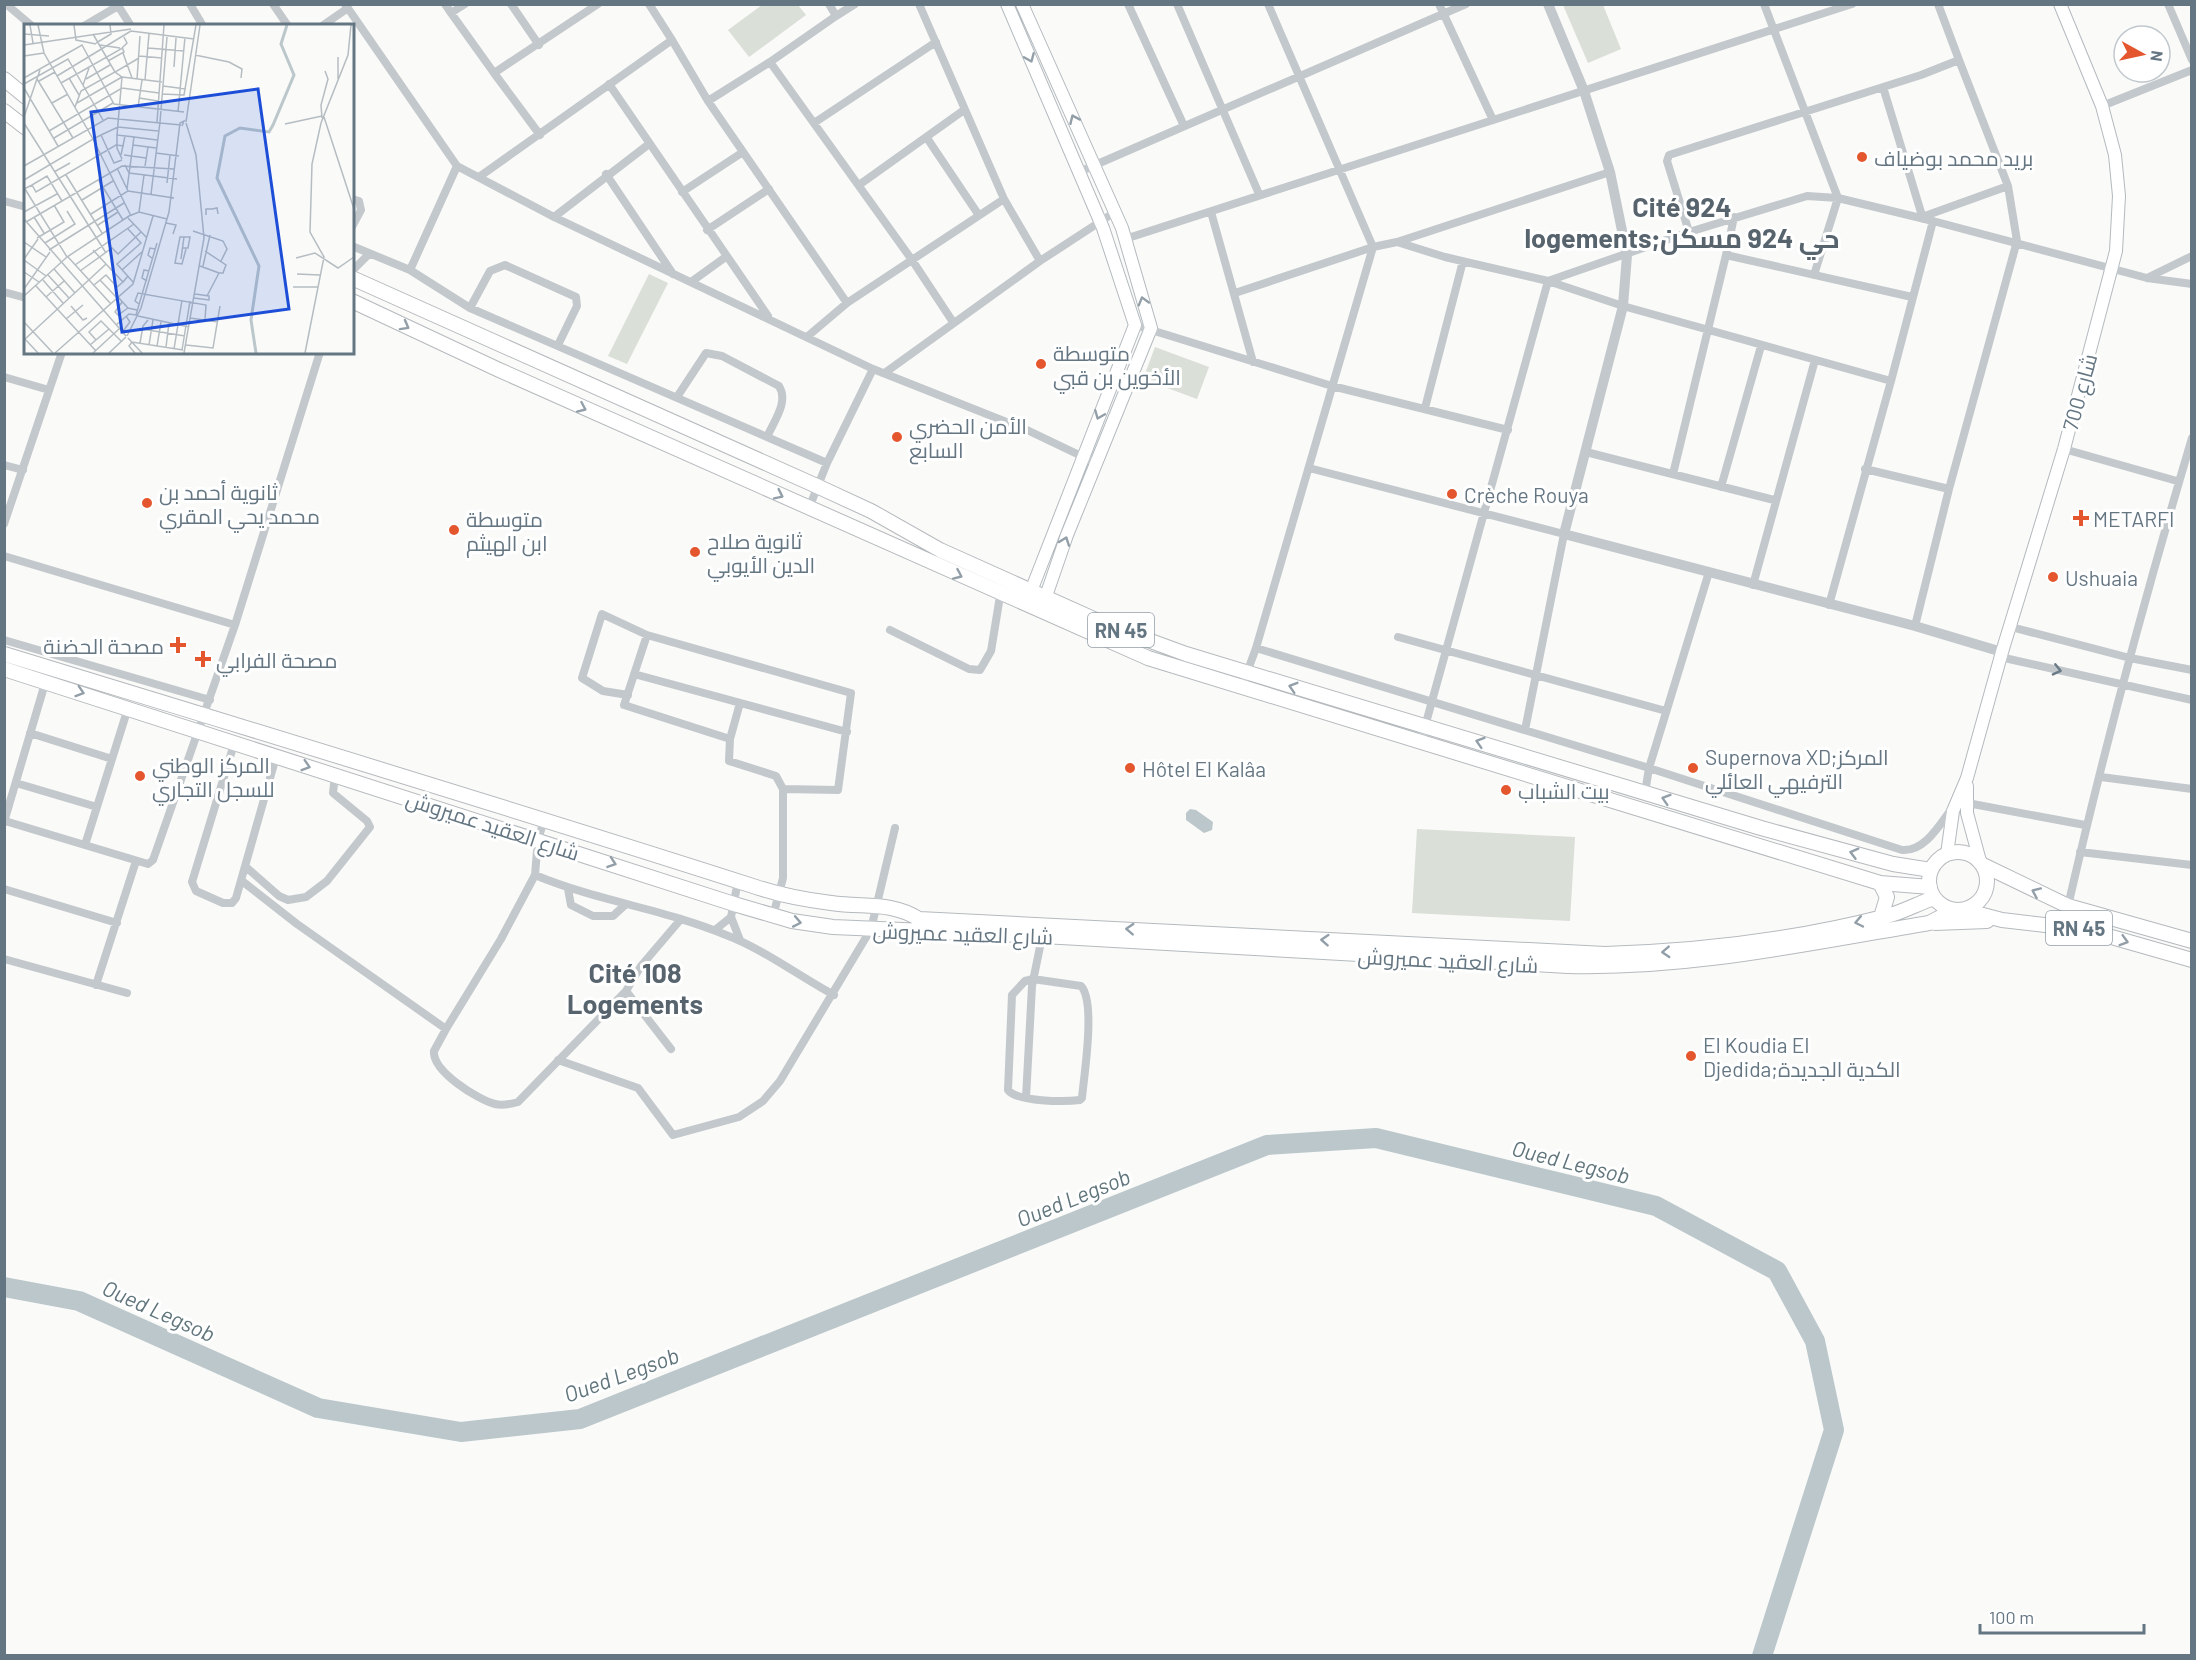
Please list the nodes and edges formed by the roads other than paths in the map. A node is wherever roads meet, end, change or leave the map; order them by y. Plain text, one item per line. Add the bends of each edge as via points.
1 (6, 4) edge
2 (190, 4) edge
3 (273, 4) edge
4 (445, 4) edge
5 (465, 4) edge
6 (511, 4) edge
7 (598, 4) edge
8 (649, 4) edge
9 (829, 4) edge
10 (855, 4) edge
11 (919, 4) edge
12 (1007, 4) edge
13 (1022, 4) edge
14 (1128, 4) edge
15 (1177, 4) edge
16 (1268, 4) edge
17 (1439, 4) edge
18 (1466, 4) edge
19 (1548, 4) edge
20 (1764, 4) edge
21 (1852, 4) edge
22 (1938, 4) edge
23 (2060, 4) edge
24 (2168, 4) edge
25 (118, 5) edge
26 (347, 6) edge
27 (451, 13) junction
28 (837, 16) junction
29 (1444, 16) junction
30 (30, 24) edge
31 (87, 24) edge
32 (130, 24) edge
33 (202, 24) edge
34 (287, 24) edge
35 (324, 24) edge
36 (1774, 29) junction
37 (672, 40) junction
38 (936, 42) junction
39 (538, 45) junction
40 (1959, 60) junction
41 (2192, 60) edge
42 (771, 62) junction
43 (2192, 70) edge
44 (494, 73) junction
45 (1300, 77) junction
46 (4, 80) edge
47 (609, 84) junction
48 (1883, 87) junction
49 (1584, 91) junction
50 (24, 95) edge
51 (708, 101) junction
52 (2102, 106) junction
53 (964, 110) junction
54 (1222, 110) junction
55 (4, 111) edge
56 (1805, 112) junction
57 (1493, 120) junction
58 (814, 123) junction
59 (24, 126) edge
60 (1184, 126) junction
61 (540, 135) junction
62 (927, 138) junction
63 (649, 144) junction
64 (743, 152) junction
65 (1094, 165) junction
66 (457, 166) junction
67 (1338, 169) junction
68 (1079, 172) junction
69 (1610, 172) junction
70 (606, 174) junction
71 (479, 177) junction
72 (859, 185) junction
73 (2008, 186) junction
74 (769, 189) junction
75 (682, 192) junction
76 (1259, 194) junction
77 (1838, 198) junction
78 (1004, 199) junction
79 (354, 200) edge
80 (5, 203) edge
81 (24, 207) edge
82 (1115, 212) junction
83 (1211, 212) junction
84 (978, 214) junction
85 (554, 217) junction
86 (1734, 217) junction
87 (1923, 218) junction
88 (1099, 220) junction
89 (1932, 221) junction
90 (354, 223) edge
91 (707, 230) junction
92 (1689, 232) junction
93 (1125, 239) junction
94 (2017, 241) junction
95 (1397, 242) junction
96 (354, 247) edge
97 (1373, 247) junction
98 (368, 255) junction
99 (1627, 255) junction
100 (1726, 255) junction
101 (727, 256) junction
102 (2192, 256) edge
103 (912, 260) junction
104 (1040, 261) junction
105 (1463, 261) junction
106 (354, 269) edge
107 (2113, 269) junction
108 (410, 270) junction
109 (673, 274) junction
110 (1814, 275) junction
111 (2147, 278) junction
112 (354, 279) edge
113 (1548, 281) junction
114 (691, 282) junction
115 (2192, 285) edge
116 (4, 291) edge
117 (1235, 293) junction
118 (24, 297) edge
119 (1912, 297) junction
120 (354, 302) edge
121 (847, 303) junction
122 (1623, 306) junction
123 (370, 307) junction
124 (470, 308) junction
125 (354, 312) edge
126 (768, 316) junction
127 (953, 322) junction
128 (1135, 326) junction
129 (1151, 328) junction
130 (1707, 330) junction
131 (808, 336) junction
132 (558, 345) junction
133 (1761, 346) junction
134 (61, 354) edge
135 (319, 354) edge
136 (1815, 360) junction
137 (1253, 362) junction
138 (873, 369) junction
139 (885, 372) junction
140 (4, 377) edge
141 (1891, 381) junction
142 (1332, 386) junction
143 (49, 390) junction
144 (677, 397) junction
145 (1425, 408) junction
146 (1508, 430) junction
147 (767, 437) junction
148 (2192, 438) edge
149 (2064, 449) junction
150 (1586, 452) junction
151 (1083, 455) junction
152 (755, 458) junction
153 (827, 463) junction
154 (1096, 463) junction
155 (4, 465) edge
156 (2188, 465) edge
157 (1309, 468) junction
158 (1865, 469) junction
159 (23, 470) junction
160 (1673, 474) junction
161 (746, 478) junction
162 (2178, 482) junction
163 (819, 487) junction
164 (1721, 487) junction
165 (1949, 489) junction
166 (1774, 500) junction
167 (808, 508) junction
168 (1486, 512) junction
169 (4, 525) edge
170 (1564, 534) junction
171 (4, 556) edge
172 (1709, 572) junction
173 (1005, 579) junction
174 (1753, 585) junction
175 (1031, 591) junction
176 (1000, 593) junction
177 (1046, 596) junction
178 (1829, 605) junction
179 (235, 625) junction
180 (1915, 626) junction
181 (2011, 627) junction
182 (890, 630) dead end
183 (647, 635) junction
184 (1398, 637) dead end
185 (4, 640) edge
186 (1256, 648) junction
187 (1446, 648) junction
188 (4, 654) edge
189 (2001, 654) junction
190 (2130, 658) junction
191 (4, 669) edge
192 (2192, 670) edge
193 (48, 674) junction
194 (634, 674) junction
195 (1248, 674) junction
196 (1535, 676) junction
197 (2124, 686) junction
198 (1241, 689) junction
199 (628, 695) junction
200 (210, 700) junction
201 (2192, 700) edge
202 (1430, 701) junction
203 (740, 703) junction
204 (128, 708) junction
205 (1666, 711) junction
206 (205, 715) junction
207 (1424, 725) junction
208 (1525, 730) junction
209 (847, 732) junction
210 (30, 733) junction
211 (199, 733) junction
212 (730, 739) junction
213 (1421, 741) junction
214 (234, 744) junction
215 (276, 757) junction
216 (112, 759) junction
217 (1649, 768) junction
218 (335, 775) junction
219 (2101, 777) junction
220 (15, 783) junction
221 (783, 789) junction
222 (2192, 789) edge
223 (1645, 793) junction
224 (492, 802) junction
225 (1962, 802) junction
226 (97, 807) junction
227 (5, 821) edge
228 (543, 821) junction
229 (486, 823) junction
230 (2085, 825) junction
231 (895, 828) dead end
232 (538, 839) junction
233 (85, 845) junction
234 (2080, 852) junction
235 (1947, 854) junction
236 (136, 861) junction
237 (1981, 863) junction
238 (2192, 865) edge
239 (246, 867) junction
240 (1931, 870) junction
241 (535, 875) junction
242 (242, 881) junction
243 (738, 881) junction
244 (1880, 883) junction
245 (4, 889) edge
246 (568, 889) junction
247 (1932, 892) junction
248 (780, 894) junction
249 (626, 904) junction
250 (877, 906) junction
251 (2068, 906) junction
252 (732, 910) junction
253 (1959, 910) junction
254 (773, 915) junction
255 (1881, 917) junction
256 (681, 919) junction
257 (2002, 920) junction
258 (117, 923) junction
259 (1929, 923) junction
260 (871, 929) junction
261 (715, 930) junction
262 (1044, 930) junction
263 (740, 940) junction
264 (2192, 941) edge
265 (1259, 942) junction
266 (4, 959) edge
267 (2192, 960) edge
268 (1032, 979) junction
269 (96, 985) junction
270 (626, 991) junction
271 (127, 993) dead end
272 (834, 995) junction
273 (446, 1029) junction
274 (670, 1049) dead end
275 (558, 1060) junction
276 (1026, 1098) junction

1 - 30 street
2 - 33 street
3 - 34 street
4 - 27 street
5 - 27 street
6 - 39 street
7 - 39 street
8 - 37 street
9 - 28 street
10 - 28 street
11 - 38 street
12 -> 68 main road
65 -> 13 main road
14 - 60 street
15 - 54 street
16 - 45 street
17 - 29 street
18 - 29 street
19 - 49 street
20 - 36 street
21 - 36 street
22 - 40 street
23 - 52 main road, شارع 700
24 - 41 street
25 - 31 street
25 - 32 street
26 - 35 street
26 - 66 street
27 - 44 street
28 - 42 street
29 - 45 street
29 - 57 street
36 - 49 street
36 - 56 street
37 - 47 street
37 - 51 street
38 - 53 street
38 - 58 street
39 - 44 street
40 - 48 street
40 - 73 street
42 - 51 street
42 - 58 street
43 - 52 street
44 - 61 street
45 - 54 street
45 - 67 street
46 - 50 main road
47 - 61 street
47 - 63 street
48 - 56 street
48 - 87 street
49 - 57 street
49 - 69 street
51 - 64 street
52 - 107 main road, شارع 700 via 2115,155 2119,196
53 - 62 street
53 - 78 street
54 - 60 street
54 - 76 street
55 - 59 main road
56 - 77 street
56 - 92 street via 1667,158
57 - 67 street
58 - 72 street
60 - 65 street
61 - 71 street
62 - 72 street
62 - 84 street
63 - 70 street
63 - 75 street
64 - 74 street
64 - 75 street
65 - 68 street
65 - 82 main road
66 - 71 street
66 - 108 street
67 - 76 street
67 - 97 street
68 - 88 main road
69 - 95 street
69 - 99 street
70 - 85 street
70 - 109 street
71 - 85 street
72 - 103 street
73 - 87 street
73 - 94 street
74 - 91 street
74 - 121 street
75 - 91 street
76 - 83 street
77 - 86 street via 1807,196
77 - 87 street
77 - 110 street
78 - 84 street
78 - 104 street
79 - 90 street via 359,201 361,210
80 - 81 street
82 - 88 street
82 - 93 main road
83 - 93 street
83 - 117 street
84 - 103 street
85 - 109 street
86 - 92 street
86 - 100 street
87 - 89 street
88 - 104 street
88 - 128 main road
89 - 94 street
89 - 119 street
91 - 101 street
92 - 99 street
129 -> 93 main road
94 - 107 street
94 - 165 street
95 - 97 street
95 - 105 street
96 - 98 street
97 - 117 street
97 - 142 street
98 - 106 street
98 - 108 street
99 - 113 street
99 - 122 street
100 - 110 street
100 - 130 street
101 - 114 street
101 - 126 street
102 - 111 street
103 - 121 street
103 - 127 street
104 - 127 street
105 - 113 street
105 - 145 street
107 - 111 street
107 - 149 main road, شارع 700
108 - 124 street
109 - 114 street
110 - 119 street
111 - 115 street
112 - 152 main road, RN 45
113 - 122 street
113 - 146 street
114 - 126 street
116 - 118 street
117 - 137 street
119 - 141 street
120 - 123 main road, RN 45
121 - 131 street
122 - 130 street
122 - 150 street
123 - 125 main road
123 -> 161 main road, RN 45 via 420,335
124 - 132 street
124 - 132 street via 490,271 505,265 576,297 578,306
126 - 131 street
127 - 139 street
128 - 129 street
128 -> 151 main road
129 - 137 street
129 - 154 main road
130 - 133 street
130 - 160 street
131 - 138 street
132 - 144 street
133 - 136 street
133 - 164 street
134 - 143 street
135 - 179 street
136 - 141 street
136 - 166 street
137 - 142 street
138 - 139 street
138 - 153 street
139 - 151 street
140 - 143 street
141 - 158 street
142 - 145 street
142 - 157 street
143 - 159 street
144 - 147 street
144 - 147 street via 706,353 722,356 782,390 784,399
145 - 146 street
146 - 168 street
147 - 153 street
148 - 156 street
149 - 162 street
149 - 181 main road, شارع 700
150 - 160 street
150 - 170 street
151 - 154 street
151 - 175 main road
152 - 161 main road
152 - 163 main road, RN 45
153 - 163 street
177 -> 154 main road
155 - 159 street
156 - 162 street
157 - 168 street
157 - 186 street
158 - 165 street
158 - 178 street
159 - 169 street
160 - 164 street
161 -> 167 main road, RN 45
162 - 190 street
163 - 167 street
163 - 173 main road, RN 45
164 - 166 street
165 - 180 street
166 - 174 street
167 -> 176 main road, RN 45
168 - 170 street
168 - 187 street
170 - 172 street
170 - 196 street
171 - 179 street
172 - 174 street
172 - 205 street
173 - 175 main road, RN 45
173 - 176 street
174 - 178 street
175 - 177 main road, RN 45
176 - 182 street via 991,651 980,670 969,669
176 - 198 main road, RN 45 via 1148,658
177 - 195 main road, RN 45 via 1107,625
178 - 180 street
179 - 200 street
180 - 189 street
181 - 189 main road, شارع 700
181 - 190 street
183 - 194 street
183 - 199 street via 602,614 582,678 603,691
183 - 209 street via 851,693
184 - 187 street
185 - 200 street
186 - 195 street
186 - 202 street
187 - 196 street
187 - 202 street
188 - 193 main road, شارع العقيد عميروش
189 -> 197 street
189 - 225 main road, شارع 700
190 - 192 street
190 - 197 street
191 - 193 main road, شارع العقيد عميروش
193 -> 204 main road, شارع العقيد عميروش
193 - 206 main road, شارع العقيد عميروش
193 - 210 street
194 - 199 street
194 - 203 street
195 - 198 street
207 -> 195 main road, RN 45
196 - 205 street
196 - 208 street
197 - 201 street
197 - 219 street
198 - 213 main road, RN 45
199 - 212 street via 624,705
200 - 206 street
202 - 207 street
202 - 208 street
203 - 209 street
203 - 212 street
204 - 211 main road, شارع العقيد عميروش
204 - 216 street
205 - 217 street
206 - 211 street
206 - 224 main road, شارع العقيد عميروش
207 - 213 street
223 -> 207 main road, RN 45
208 - 217 street
209 - 221 street via 838,790
210 - 216 street
210 - 220 street
211 - 214 main road, شارع العقيد عميروش
211 - 236 street via 153,860 148,864
212 - 221 street via 729,761 776,776
213 - 244 main road, RN 45
214 - 215 main road, شارع العقيد عميروش
214 - 242 street via 192,882 196,891 230,904
215 -> 218 main road, شارع العقيد عميروش
215 - 239 street
216 - 226 street
217 - 223 street
217 - 225 street via 1908,851 1923,844
218 - 229 main road, شارع العقيد عميروش
218 - 239 street via 333,793 370,827 327,880 306,897 288,900
219 - 222 street
219 - 230 street
220 - 226 street
220 - 227 street
221 - 248 street
240 -> 223 main road, RN 45 via 1862,856
224 - 228 main road, شارع العقيد عميروش
224 - 229 main road
225 - 230 street
225 - 235 main road via 1949,826
225 - 237 main road
226 - 233 street
227 - 233 street
228 - 232 street
228 - 243 main road, شارع العقيد عميروش
229 - 232 main road, شارع العقيد عميروش
230 - 234 street
231 - 250 street
232 - 241 street
232 -> 252 main road, شارع العقيد عميروش
233 - 236 street
234 - 238 street
234 - 251 street
235 - 237 main road via 1962,852
235 - 240 main road
236 - 258 street
251 -> 237 main road, RN 45
237 - 253 main road via 1988,883 1985,892 1973,906
239 - 242 street
240 - 247 main road
241 - 246 street
241 - 273 street
242 - 273 street
243 - 248 main road, شارع العقيد عميروش
243 - 252 street
244 - 247 main road, RN 45
244 - 255 main road via 1887,897
245 - 258 street
246 - 249 street
246 - 249 street via 571,905 593,916 613,916
247 - 253 main road
247 - 255 main road, شارع العقيد عميروش
248 - 250 main road, شارع العقيد عميروش via 832,904
248 - 254 street
249 - 256 street
250 - 260 street
250 - 262 main road, شارع العقيد عميروش via 902,908 920,919
251 - 264 main road, RN 45
252 - 254 main road, شارع العقيد عميروش
252 - 261 street
252 - 263 street
253 - 257 main road, RN 45
253 - 259 main road, شارع العقيد عميروش
254 -> 260 main road, شارع العقيد عميروش via 810,924
255 -> 265 main road, شارع العقيد عميروش via 1711,948 1656,952 1605,954
256 - 261 street
256 - 270 street via 641,966
257 - 259 main road
257 -> 267 main road, RN 45 via 2087,930
258 - 269 street
259 - 265 main road, شارع العقيد عميروش via 1707,961 1633,967 1568,966
260 - 262 main road, شارع العقيد عميروش
260 - 272 street
261 - 263 street
262 - 265 main road, شارع العقيد عميروش
262 - 268 street
263 - 272 street
266 - 269 street
268 - 276 street
268 - 276 street via 1012,995 1006,1086 1011,1094
268 - 276 street via 1077,985 1085,991 1086,1047 1082,1098
269 - 271 street
270 - 274 street
270 - 275 street
272 - 275 street via 763,1101 740,1117 678,1135 671,1133 638,1088
273 - 275 street via 434,1051 439,1068 471,1093 493,1104 518,1102

